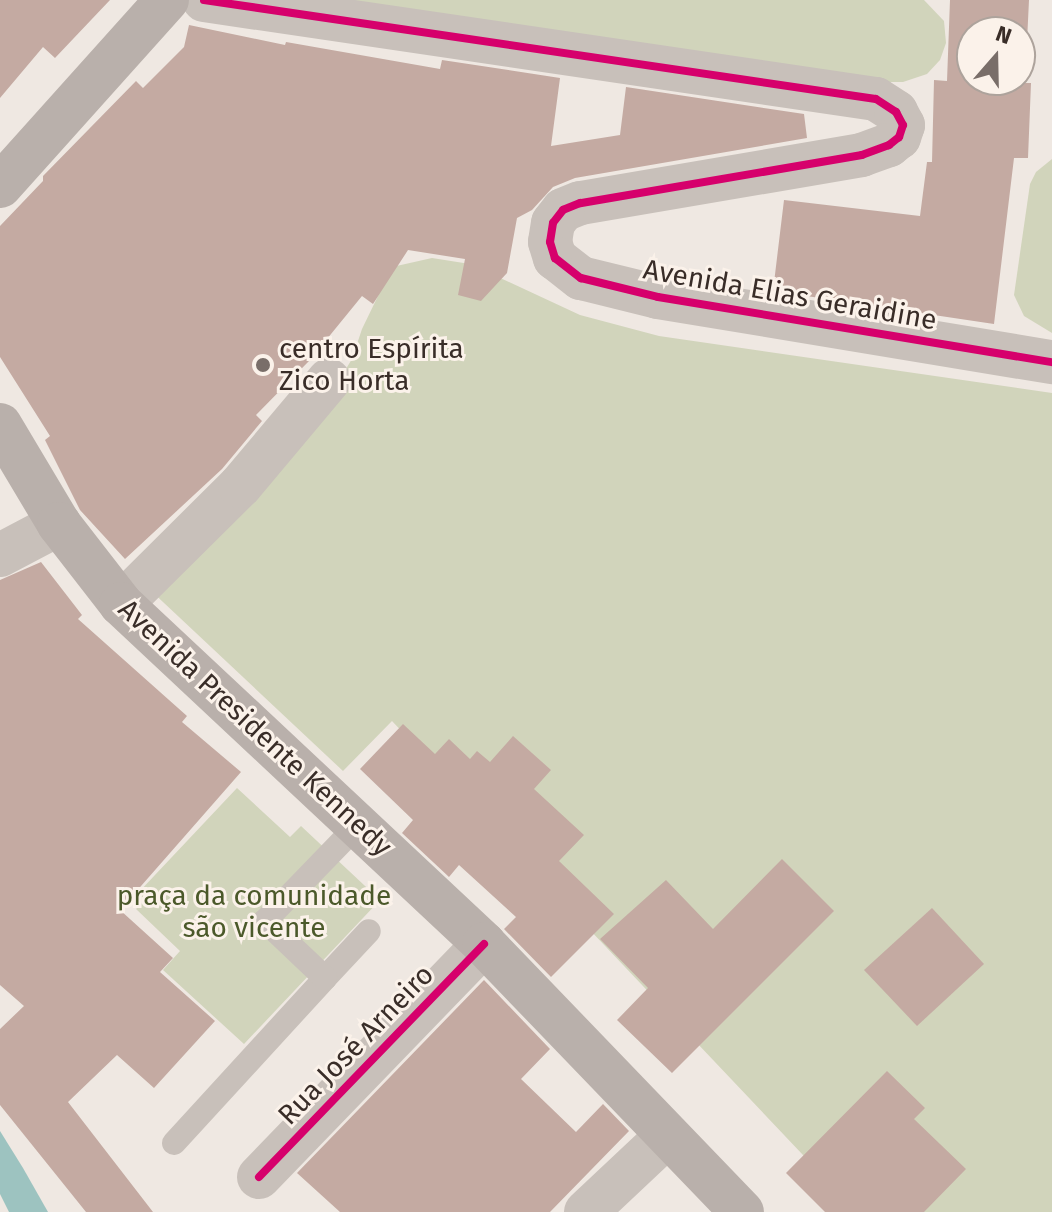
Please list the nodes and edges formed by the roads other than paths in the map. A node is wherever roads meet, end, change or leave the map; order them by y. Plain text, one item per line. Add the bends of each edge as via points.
1 (167, 0) edge
2 (204, 0) edge
3 (0, 186) edge
4 (1052, 362) edge
5 (329, 380) dead end
6 (0, 425) edge
7 (59, 524) junction
8 (0, 555) edge
9 (121, 604) junction
10 (357, 826) junction
11 (369, 931) dead end
12 (484, 944) junction
13 (325, 978) junction
14 (668, 1135) junction
15 (174, 1143) dead end
16 (259, 1177) dead end
17 (586, 1212) edge
18 (742, 1212) edge

1 - 3 main road
2 - 4 street, Avenida Elias Geraidine via 884,102 903,125 894,142 862,155 580,203 558,215 550,232 551,250 571,274 658,297
5 - 9 street via 240,486
6 - 7 main road, Avenida Presidente Kennedy
7 - 8 street
7 - 9 main road, Avenida Presidente Kennedy
9 - 10 main road, Avenida Presidente Kennedy
10 - 12 main road, Avenida Presidente Kennedy
10 - 13 lane via 265,921
11 - 13 lane
12 - 14 main road, Avenida Presidente Kennedy
12 - 16 street, Rua José Arneiro
13 - 15 lane
14 - 17 street
14 - 18 main road, Avenida Presidente Kennedy

